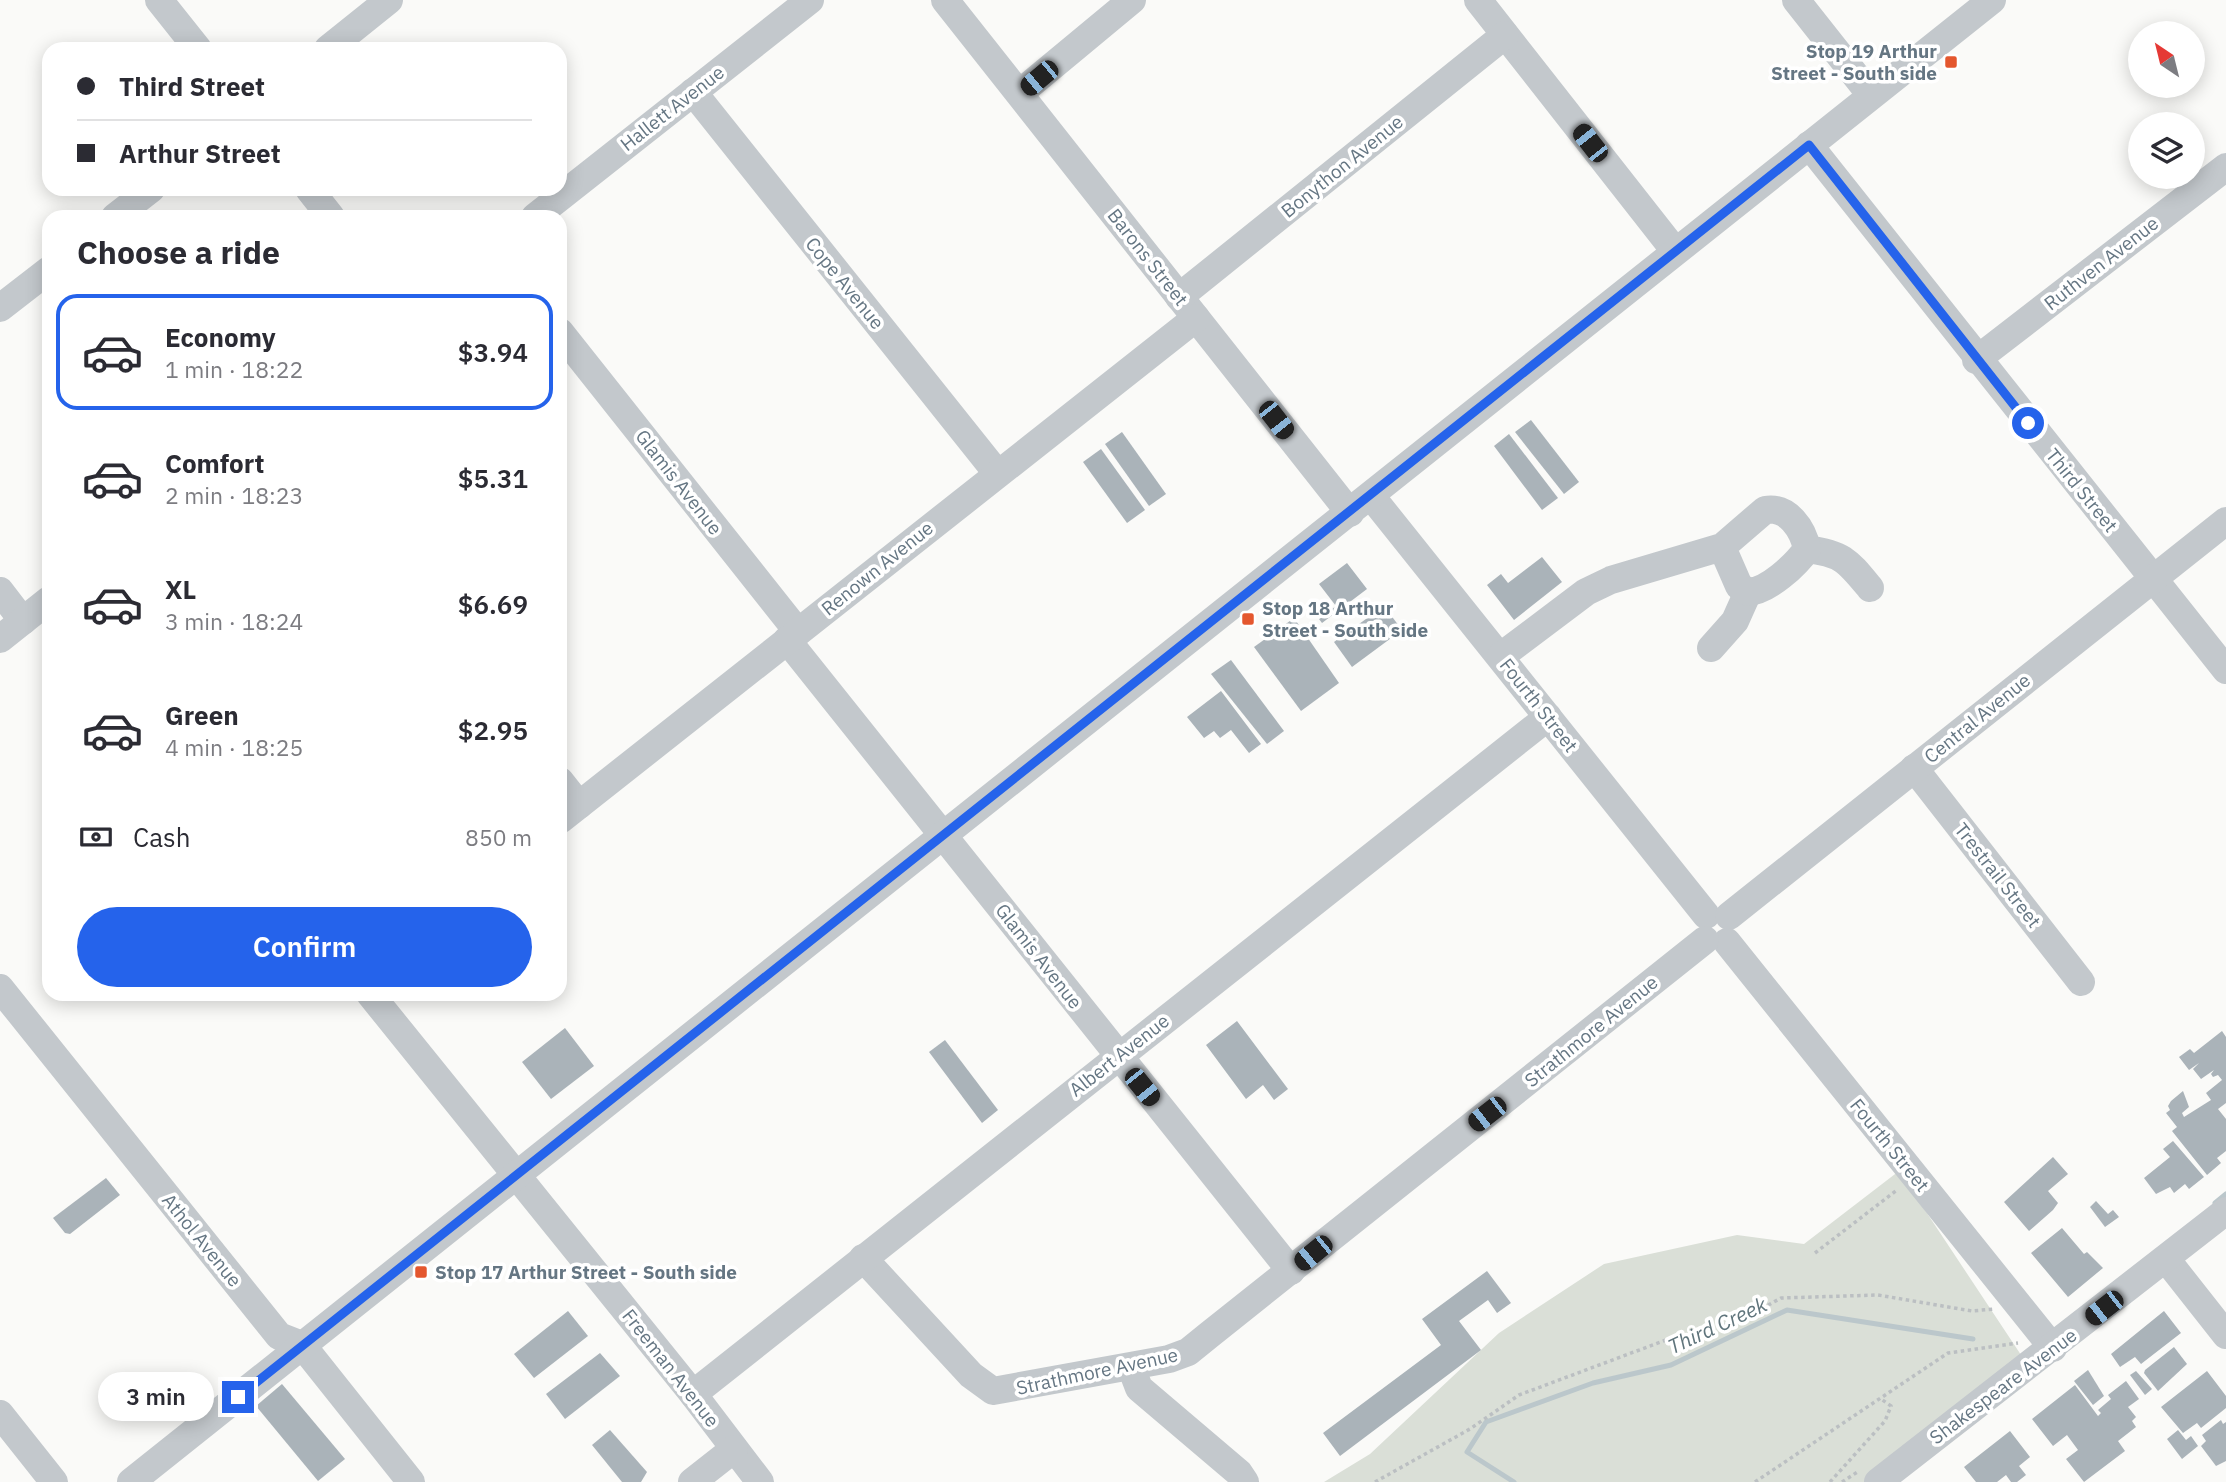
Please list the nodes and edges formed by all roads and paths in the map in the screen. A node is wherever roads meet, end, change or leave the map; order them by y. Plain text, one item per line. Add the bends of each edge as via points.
1 (159, 0) edge
2 (389, 0) edge
3 (810, 0) edge
4 (945, 0) edge
5 (1132, 0) edge
6 (1478, 0) edge
7 (1796, 0) edge
8 (1992, 0) edge
9 (1505, 35) junction
10 (192, 42) edge
11 (337, 42) edge
12 (693, 92) junction
13 (1020, 93) junction
14 (1871, 94) junction
15 (1809, 145) junction
16 (2226, 167) edge
17 (567, 192) edge
18 (142, 196) edge
19 (314, 196) edge
20 (562, 196) edge
21 (125, 210) edge
22 (326, 210) edge
23 (544, 210) edge
24 (1675, 251) junction
25 (42, 275) edge
26 (0, 308) edge
27 (1187, 308) junction
28 (567, 341) edge
29 (1976, 360) junction
30 (997, 473) junction
31 (1361, 504) junction
32 (2226, 521) edge
33 (1722, 547) junction
34 (1807, 549) junction
35 (2153, 578) junction
36 (1870, 588) dead end
37 (0, 591) edge
38 (1748, 592) junction
39 (42, 606) edge
40 (23, 621) junction
41 (792, 636) junction
42 (0, 639) edge
43 (1711, 648) dead end
44 (1501, 656) junction
45 (2226, 670) edge
46 (1548, 717) junction
47 (1914, 768) junction
48 (570, 813) edge
49 (945, 836) junction
50 (1717, 928) junction
51 (2081, 982) dead end
52 (0, 988) edge
53 (376, 1001) edge
54 (1117, 1056) junction
55 (515, 1176) junction
56 (1916, 1176) junction
57 (2226, 1211) edge
58 (1815, 1253) dead end
59 (863, 1258) junction
60 (2166, 1259) junction
61 (1291, 1271) junction
62 (2021, 1308) junction
63 (2226, 1335) edge
64 (302, 1345) junction
65 (2050, 1345) junction
66 (1131, 1367) junction
67 (693, 1394) junction
68 (1881, 1399) junction
69 (0, 1414) edge
70 (734, 1449) junction
71 (1909, 1472) edge
72 (54, 1482) edge
73 (131, 1482) edge
74 (411, 1482) edge
75 (692, 1482) edge
76 (760, 1482) edge
77 (1245, 1482) edge
78 (1375, 1482) edge
79 (1755, 1482) edge
80 (1830, 1482) edge
81 (1878, 1482) edge

1 - 10 street
2 - 11 street
3 - 12 street, Hallett Avenue
4 - 13 street, Barons Street
5 - 13 street
6 - 9 street
7 - 14 street
8 - 14 street
9 - 24 street
9 - 27 street, Bonython Avenue
12 - 17 street, Hallett Avenue
12 - 30 street, Cope Avenue
13 - 27 street, Barons Street
14 - 15 street
15 - 24 street
15 - 29 street, Third Street
16 - 29 street, Ruthven Avenue
18 - 21 street
19 - 22 street
20 - 23 street, Hallett Avenue
24 - 31 street
25 - 26 street
27 - 30 street, Renown Avenue
27 - 31 street, Barons Street
28 - 41 street, Glamis Avenue
29 - 35 street, Third Street
30 - 41 street, Renown Avenue
31 - 44 street, Fourth Street
31 - 49 street
32 - 35 street, Central Avenue
33 - 34 street via 1759,513 1773,509 1797,525
33 - 38 street via 1739,586
33 - 44 street via 1611,580 1586,592
34 - 36 street via 1835,553 1847,560
34 - 38 street via 1796,564
35 - 45 street, Third Street
35 - 47 street, Central Avenue
37 - 40 street
38 - 43 street via 1735,621
39 - 40 street
40 - 42 street
41 - 48 street, Renown Avenue
41 - 49 street, Glamis Avenue
44 - 46 street, Fourth Street
46 - 50 street, Fourth Street
46 - 54 street, Albert Avenue
47 - 50 street, Central Avenue
47 - 51 street, Trestrail Street
49 - 54 street, Glamis Avenue
49 - 55 street
50 - 56 street, Fourth Street
50 - 61 street, Strathmore Avenue
52 - 64 street, Athol Avenue via 279,1336
53 - 55 street, Freeman Avenue
54 - 59 street, Albert Avenue
54 - 61 street, Glamis Avenue
55 - 64 street
55 - 67 street, Freeman Avenue
56 - 58 path
56 - 62 street, Fourth Street
57 - 60 street, Shakespeare Avenue
59 - 66 street, Strathmore Avenue via 987,1389 1005,1391
59 - 67 street, Albert Avenue
60 - 63 street
60 - 65 street, Shakespeare Avenue
61 - 66 street, Strathmore Avenue via 1188,1352
62 - 65 street, Fourth Street
62 - 78 path via 1972,1311 1878,1295 1781,1298 1738,1322 1666,1340 1518,1395 1470,1429
64 - 73 street
64 - 74 street, Athol Avenue
65 - 68 path via 1948,1353
65 - 71 street, Shakespeare Avenue
66 - 77 street via 1139,1388
67 - 70 street, Freeman Avenue
68 - 79 path
68 - 80 path via 1891,1406 1885,1421
69 - 72 street
70 - 75 street
70 - 76 street, Freeman Avenue
71 - 81 street, Shakespeare Avenue

